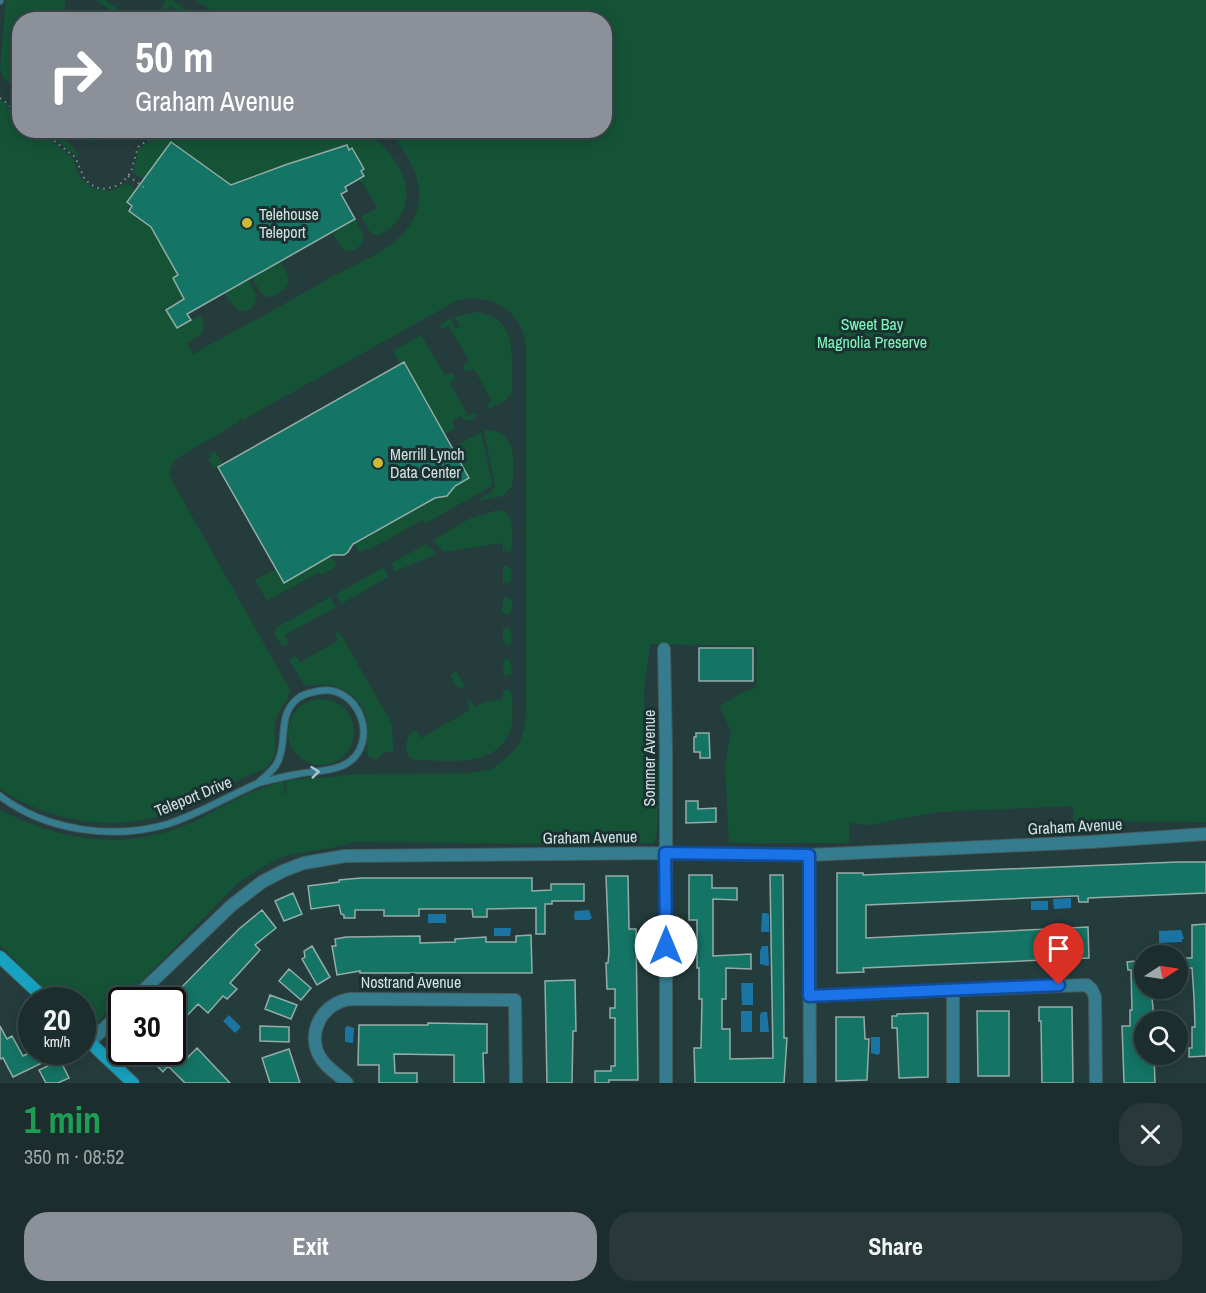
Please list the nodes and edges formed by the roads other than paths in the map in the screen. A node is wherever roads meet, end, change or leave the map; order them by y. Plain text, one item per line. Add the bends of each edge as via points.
1 (664, 649) dead end
2 (258, 783) junction
3 (0, 796) edge
4 (1206, 834) edge
5 (665, 853) junction
6 (809, 855) junction
7 (0, 957) edge
8 (32, 987) edge
9 (147, 987) edge
10 (953, 989) junction
11 (809, 996) junction
12 (108, 1022) edge
13 (96, 1031) edge
14 (96, 1048) edge
15 (133, 1083) edge
16 (347, 1083) edge
17 (516, 1083) edge
18 (666, 1083) edge
19 (810, 1083) edge
20 (953, 1083) edge
21 (1096, 1083) edge

1 - 5 street, Sommer Avenue
2 -> 2 lane, Teleport Drive via 335,769 351,760 362,742 362,718 356,705 325,690 302,695 285,718 279,759
2 - 3 lane, Teleport Drive via 168,824 130,831 88,831 48,821
4 - 6 street, Graham Avenue
5 - 6 street, Graham Avenue
5 - 9 street, Graham Avenue via 345,856 304,863 244,895
5 - 18 street, Sommer Avenue
6 - 11 street
7 - 8 main road
10 - 11 street
10 - 20 street
10 - 21 street via 1087,985 1095,997
11 - 19 street
12 - 13 street
14 - 15 main road
16 - 17 street, Nostrand Avenue via 322,1060 315,1034 318,1021 329,1007 351,999 515,1000

